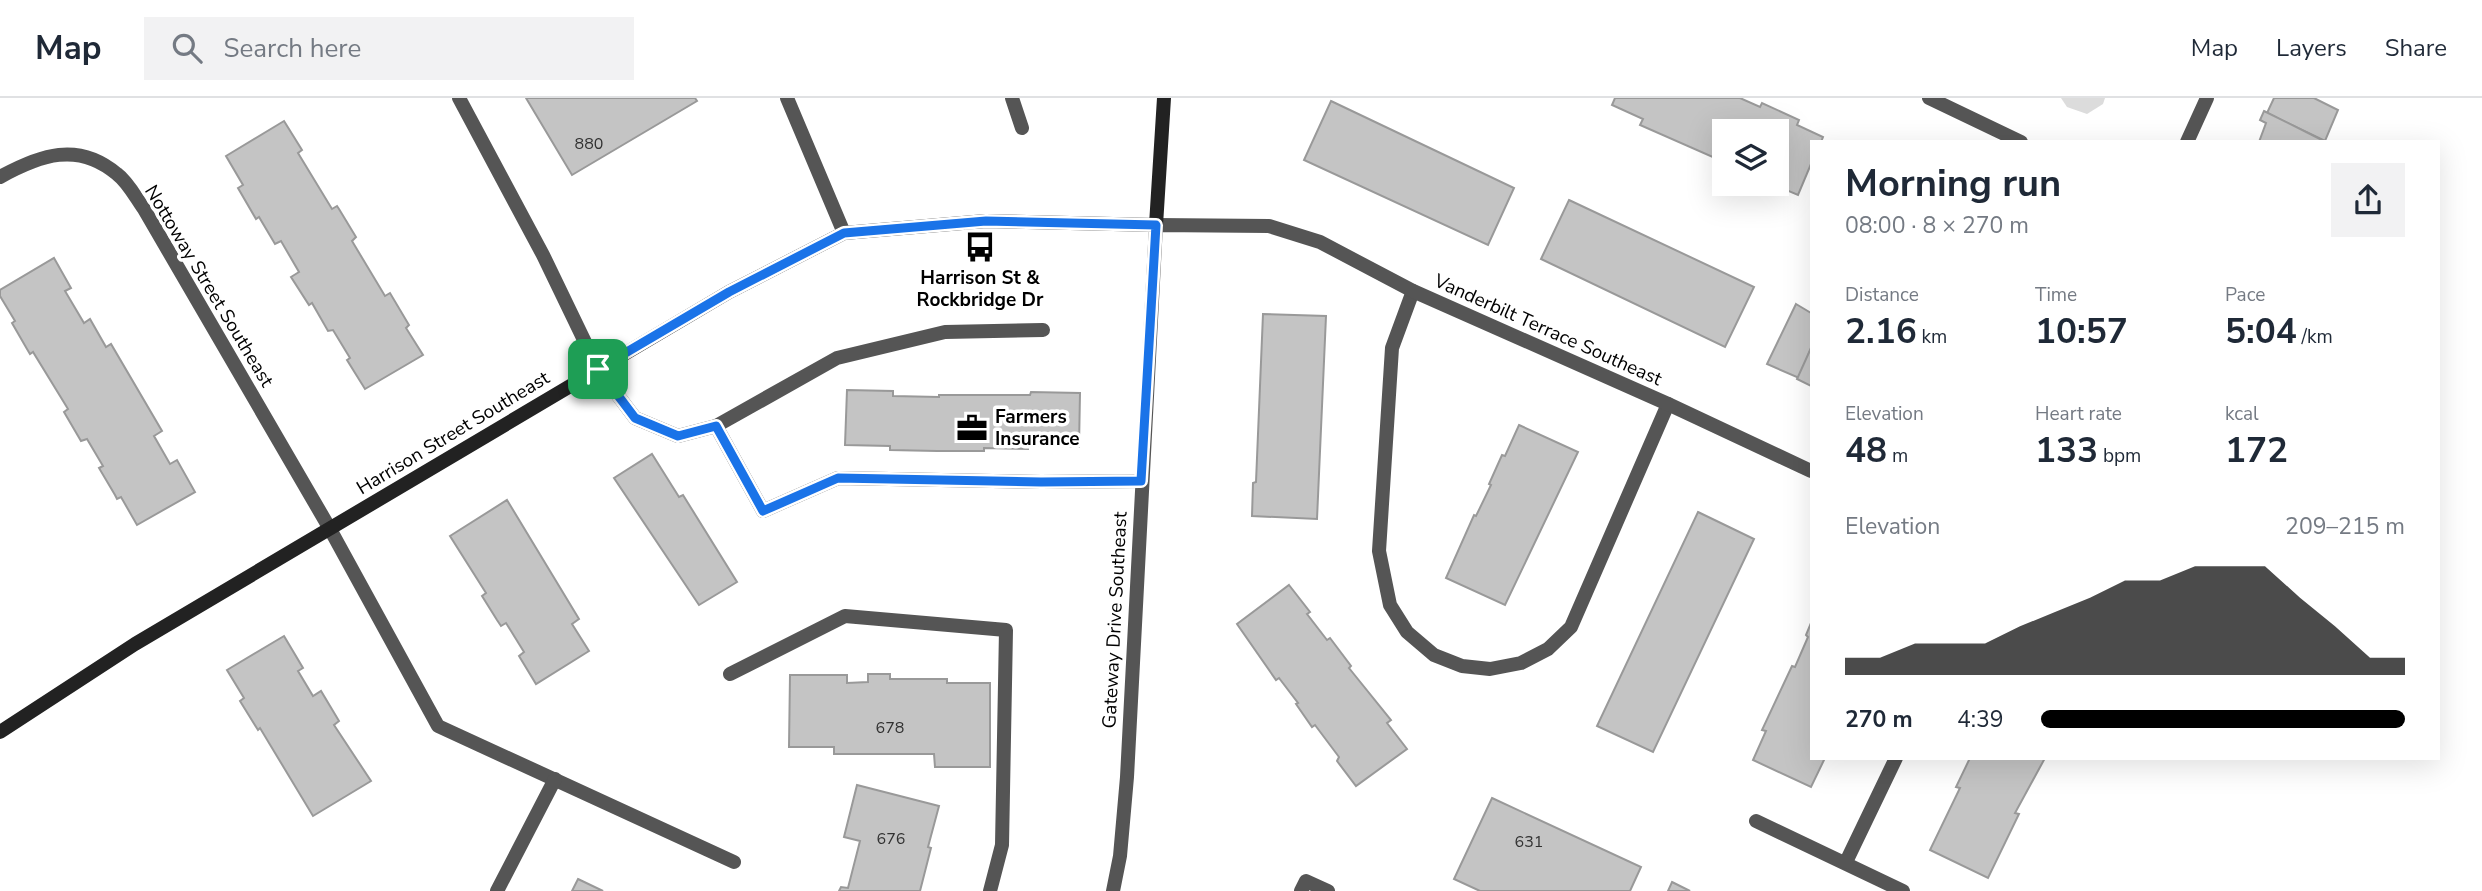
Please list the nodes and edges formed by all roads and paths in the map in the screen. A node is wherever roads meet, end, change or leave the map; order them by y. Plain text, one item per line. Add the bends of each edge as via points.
1 (459, 98) edge
2 (787, 98) edge
3 (1012, 98) edge
4 (1164, 98) edge
5 (1929, 98) edge
6 (2207, 98) edge
7 (1022, 128) dead end
8 (2017, 140) edge
9 (2188, 140) edge
10 (0, 177) edge
11 (1156, 225) junction
12 (844, 233) junction
13 (1413, 291) junction
14 (1043, 330) dead end
15 (598, 369) junction
16 (1668, 404) junction
17 (716, 426) junction
18 (1810, 471) edge
19 (1141, 481) junction
20 (330, 529) junction
21 (730, 674) dead end
22 (0, 732) edge
23 (1895, 760) edge
24 (555, 779) junction
25 (1756, 821) dead end
26 (734, 862) dead end
27 (1846, 862) junction
28 (497, 891) edge
29 (990, 891) edge
30 (1113, 891) edge
31 (1301, 891) edge
32 (1328, 891) edge
33 (1903, 891) edge

1 - 15 street
2 - 12 street
3 - 7 street
4 - 11 street, Gateway Drive Southeast
5 - 8 street
6 - 9 street
10 - 20 street, Nottoway Street Southeast via 60,153 79,154 119,175 144,209
11 - 12 street, Harrison Street Southeast via 986,221
11 - 13 street, Vanderbilt Terrace Southeast via 1269,226 1320,242
11 - 19 street, Gateway Drive Southeast
12 - 15 street, Harrison Street Southeast via 729,292
13 - 16 street, Vanderbilt Terrace Southeast
13 - 16 street, Vanderbilt Terrace Southeast via 1392,348 1379,551 1390,606 1407,632 1434,654 1462,666 1490,669 1521,663 1548,649 1572,627
14 - 17 street via 945,332 837,358
15 - 17 street via 635,418 678,436
15 - 20 street, Harrison Street Southeast
16 - 18 street, Vanderbilt Terrace Southeast
17 - 19 street via 763,511 838,478
19 - 30 street, Gateway Drive Southeast via 1127,777
20 - 22 street, Harrison Street Southeast via 135,644
20 - 24 street, Nottoway Street Southeast via 438,726
21 - 29 street via 845,616 1006,630 1002,845
23 - 27 street
24 - 26 street, Nottoway Street Southeast
24 - 28 street
25 - 27 street
27 - 33 street
31 - 32 street via 1306,881

